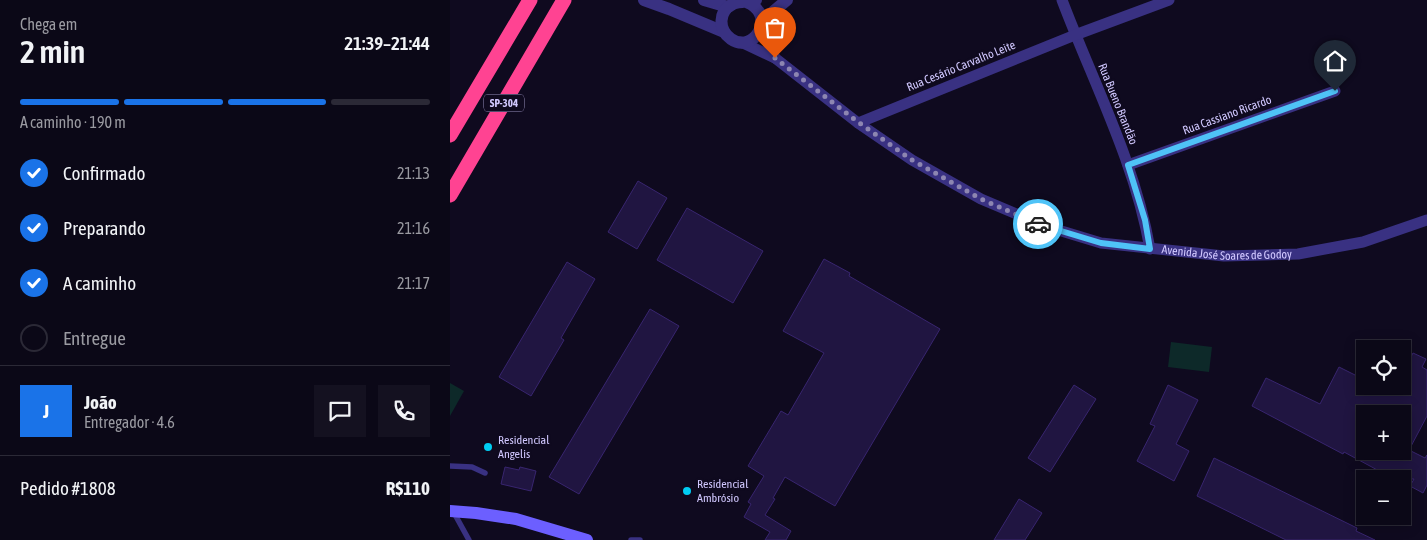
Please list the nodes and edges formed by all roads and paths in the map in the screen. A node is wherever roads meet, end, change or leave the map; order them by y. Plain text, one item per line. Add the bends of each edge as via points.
1 (530, 0) edge
2 (644, 0) edge
3 (704, 0) edge
4 (788, 0) edge
5 (1062, 0) edge
6 (1170, 0) edge
7 (751, 1) edge
8 (561, 5) edge
9 (728, 7) junction
10 (761, 24) junction
11 (724, 32) junction
12 (1075, 35) junction
13 (741, 42) junction
14 (775, 58) junction
15 (1335, 91) dead end
16 (858, 122) junction
17 (450, 135) edge
18 (1128, 165) junction
19 (450, 195) edge
20 (1427, 220) edge
21 (1150, 249) junction
22 (450, 466) edge
23 (485, 473) dead end
24 (451, 511) edge
25 (469, 540) edge
26 (587, 540) edge
27 (631, 540) edge
28 (640, 540) edge

1 - 17 highway, SP-304
2 - 11 street
3 - 9 street
4 - 10 street
5 - 12 street, Rua Bueno Brandão
6 - 12 street, Rua Cesário Carvalho Leite
7 - 9 street
7 - 10 street
8 - 19 highway, SP-304
9 - 11 street via 721,19
10 - 13 street via 753,38
10 - 14 street, Avenida José Soares de Godoy
11 - 13 street via 734,41
12 - 16 street, Rua Cesário Carvalho Leite
12 - 18 street, Rua Bueno Brandão
13 - 14 street, Avenida José Soares de Godoy
14 - 16 street, Avenida José Soares de Godoy
15 - 18 street, Rua Cassiano Ricardo
16 - 21 street, Avenida José Soares de Godoy via 912,160 981,199 1045,226 1101,243
18 - 21 street, Rua Bueno Brandão via 1145,220
20 - 21 street, Avenida José Soares de Godoy via 1363,242 1298,254 1224,256
22 - 23 lane via 472,467
24 - 25 lane
24 - 26 main road via 516,519
27 - 28 lane

